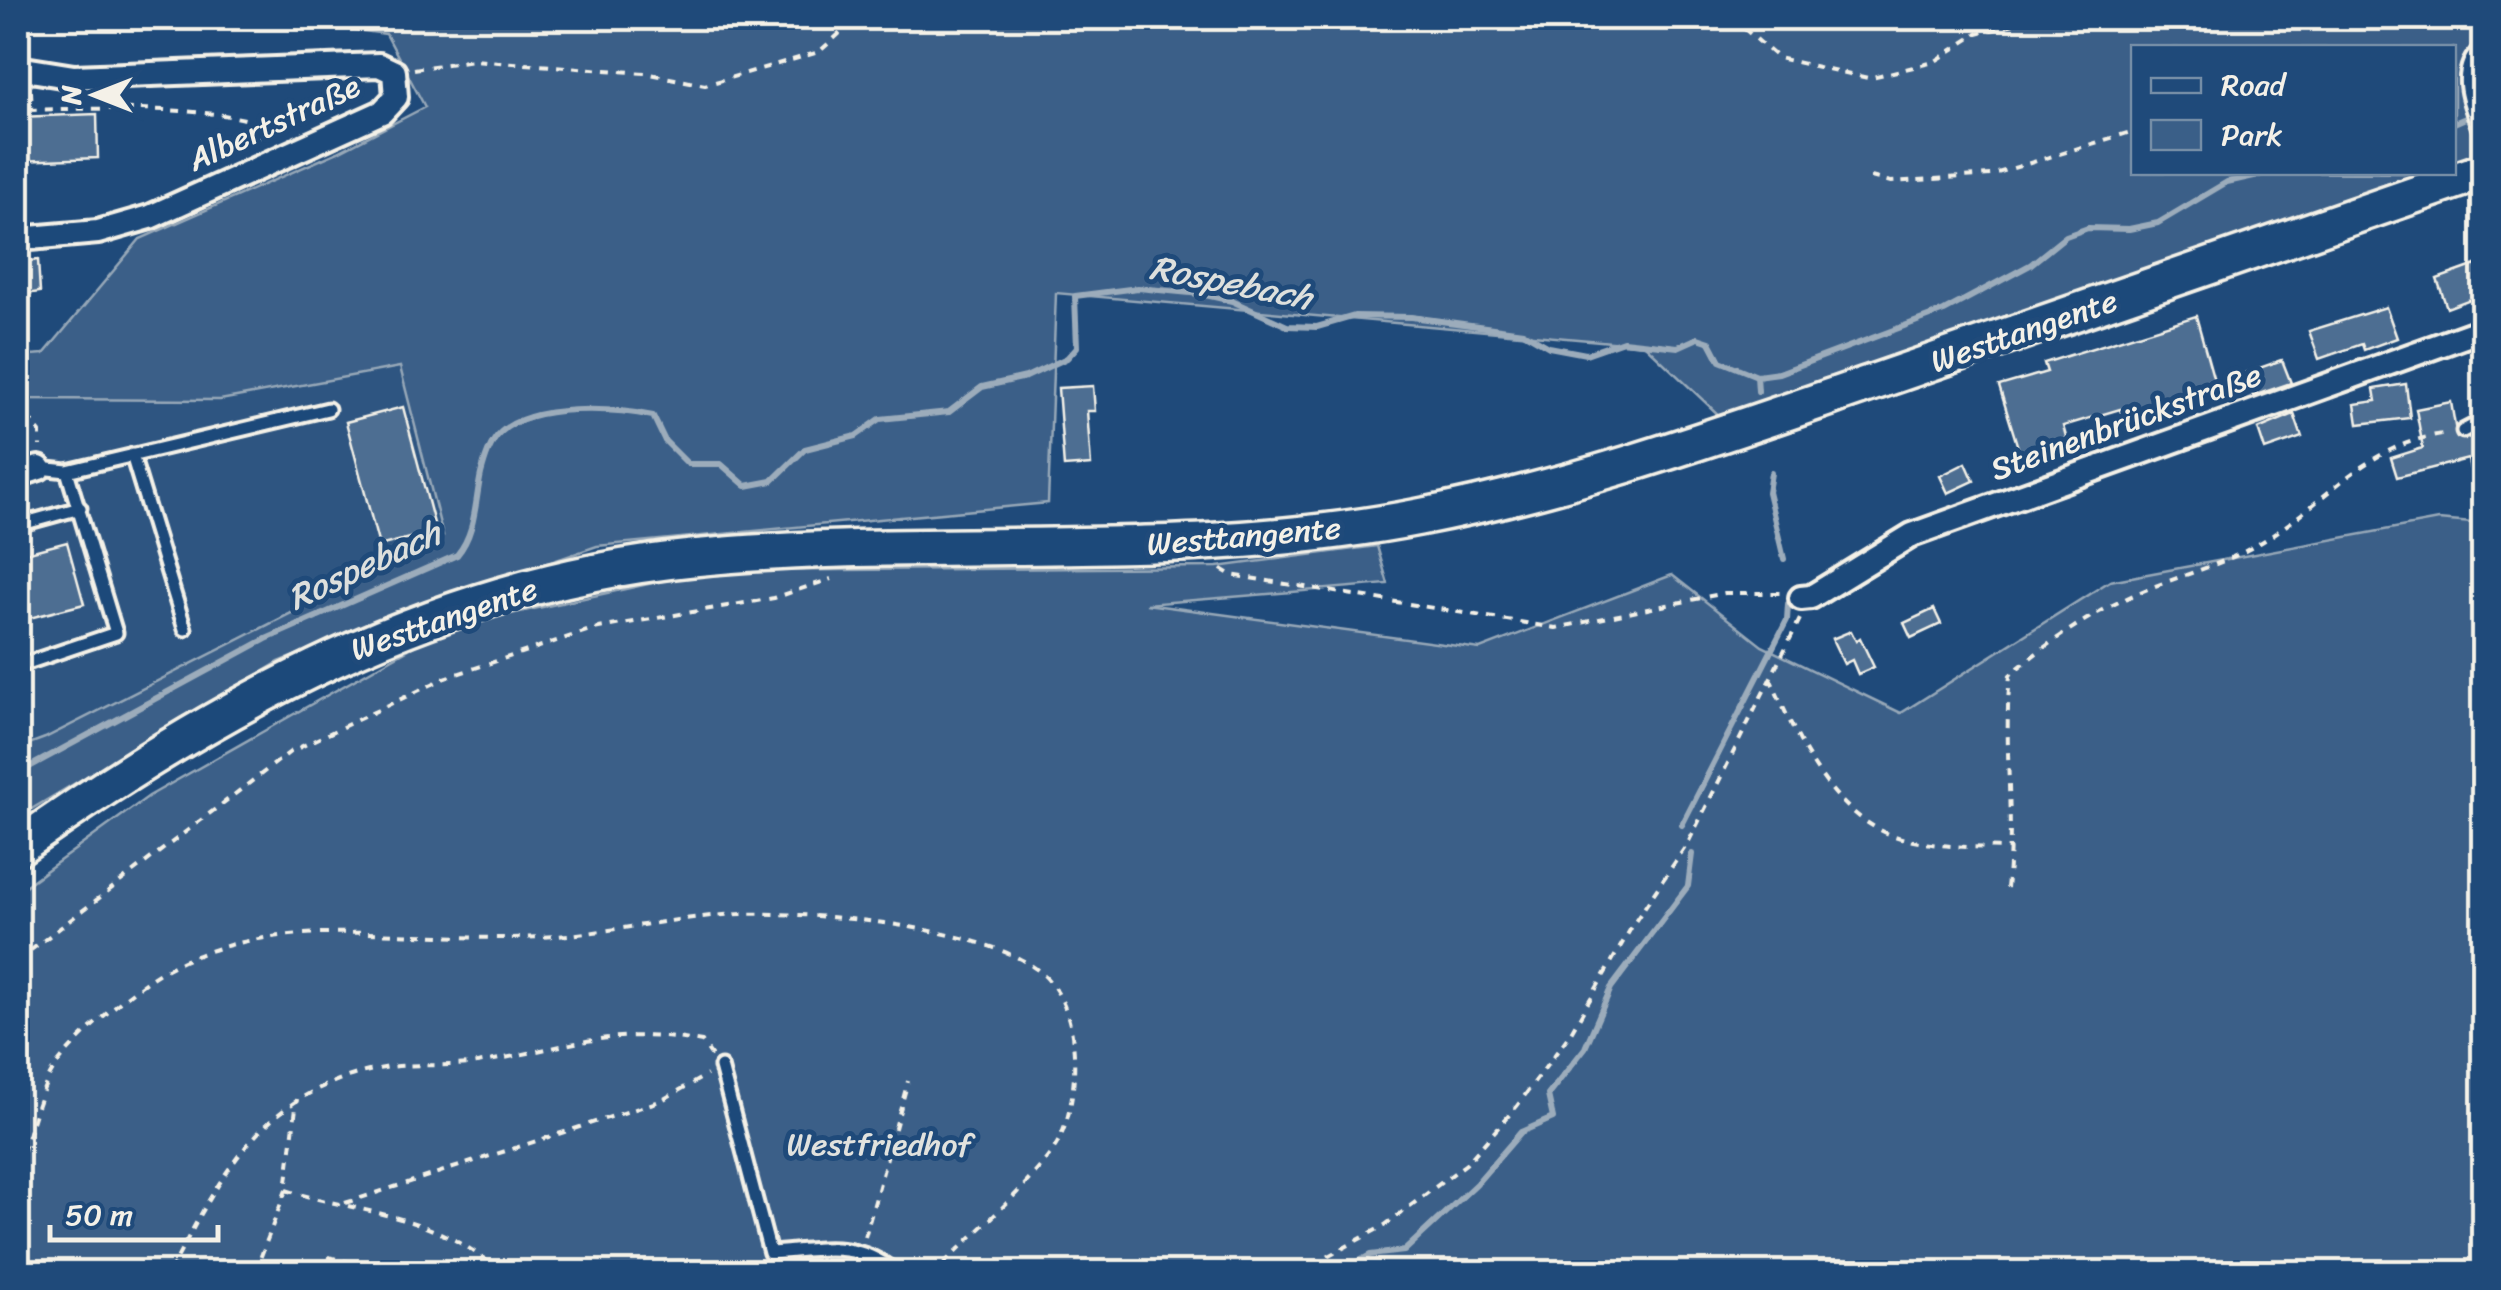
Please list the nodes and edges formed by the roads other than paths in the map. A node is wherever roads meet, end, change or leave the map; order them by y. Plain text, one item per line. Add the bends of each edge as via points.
1 (2484, 52) edge
2 (24, 70) edge
3 (2484, 126) edge
4 (2484, 172) edge
5 (18, 240) edge
6 (2484, 329) edge
7 (328, 409) dead end
8 (2484, 420) edge
9 (2463, 431) road end
10 (132, 456) junction
11 (67, 470) junction
12 (28, 471) edge
13 (80, 508) junction
14 (18, 525) edge
15 (1806, 598) road end
16 (185, 629) dead end
17 (18, 666) edge
18 (18, 847) edge
19 (721, 1067) road end
20 (895, 1272) edge

1 - 3 street via 2471,80
2 - 5 street, Albertstraße via 74,77 379,65 394,72 396,97 382,112 150,217 98,232
4 - 18 main road, Westtangente via 1524,497 1378,525 1215,542 688,558 568,578 465,606 328,659 192,729
6 - 15 street, Steinenbrückstraße via 1912,535
7 - 10 lane
8 - 9 lane
10 - 11 lane
10 - 16 lane
11 - 12 lane
11 - 13 lane
13 - 14 lane
13 - 17 lane via 116,633
19 - 20 lane via 770,1254 861,1251

